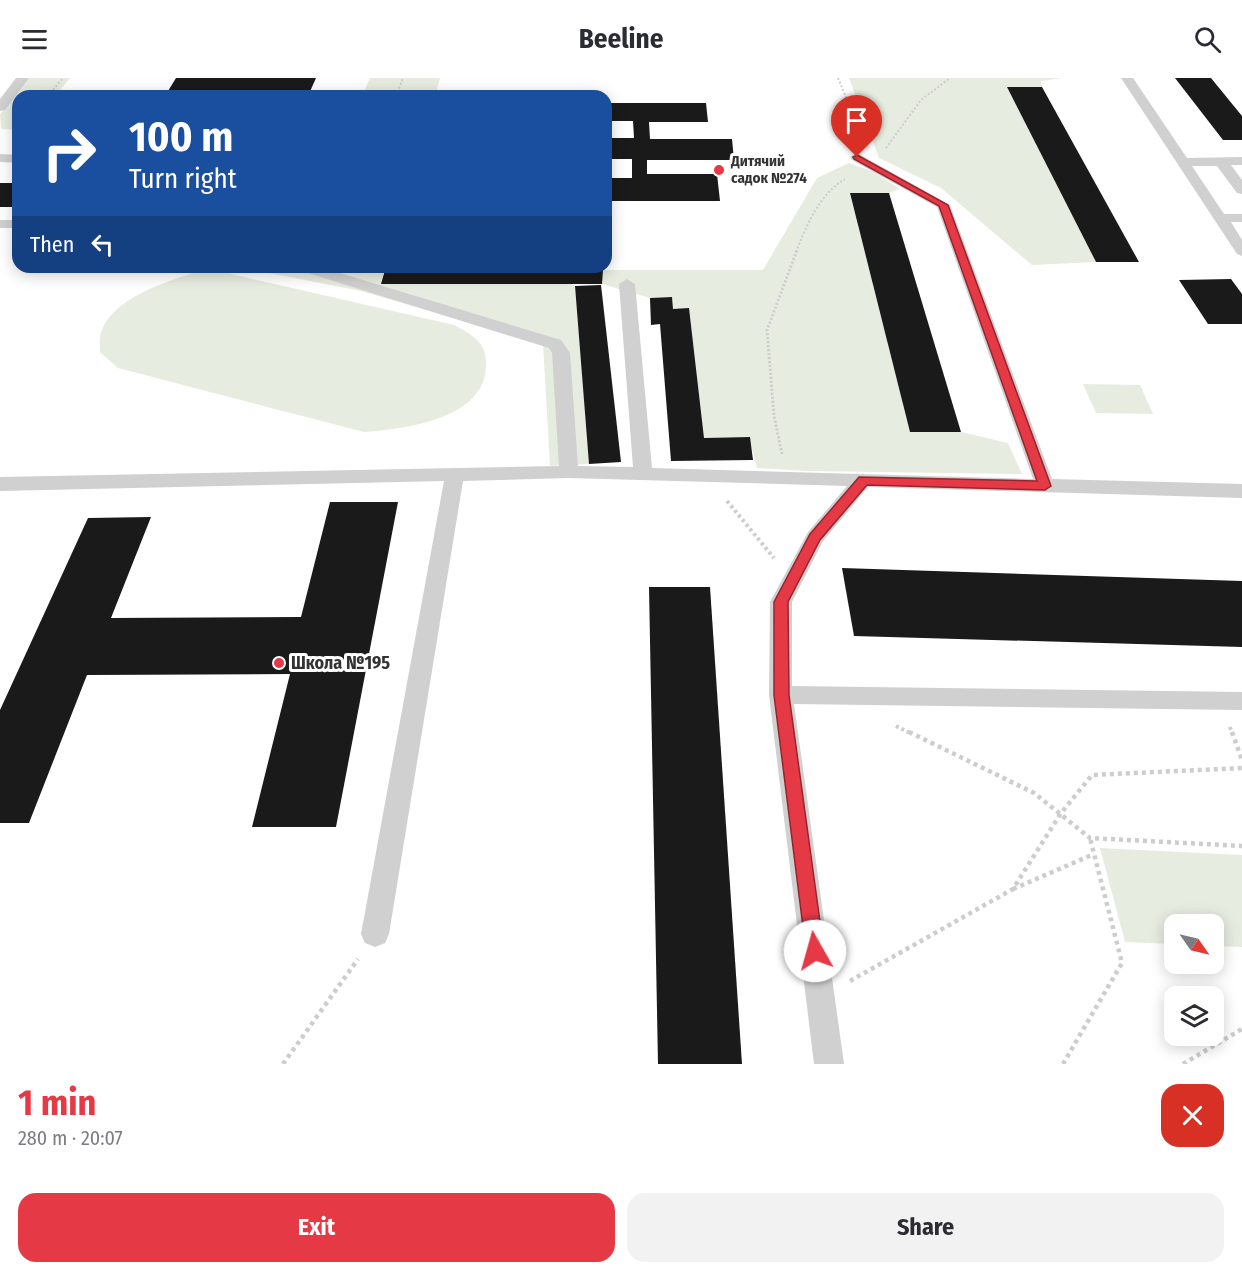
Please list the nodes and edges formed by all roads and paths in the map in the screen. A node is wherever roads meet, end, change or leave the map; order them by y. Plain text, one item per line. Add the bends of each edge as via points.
1 (23, 78) edge
2 (63, 78) edge
3 (838, 78) edge
4 (950, 78) edge
5 (1127, 78) edge
6 (13, 90) edge
7 (53, 90) edge
8 (12, 91) edge
9 (0, 106) edge
10 (865, 161) junction
11 (1242, 161) edge
12 (1181, 162) junction
13 (1221, 162) junction
14 (1242, 190) edge
15 (1219, 218) junction
16 (1242, 218) edge
17 (1242, 251) edge
18 (324, 273) edge
19 (627, 284) dead end
20 (569, 472) junction
21 (455, 473) junction
22 (643, 474) junction
23 (705, 476) junction
24 (788, 478) junction
25 (863, 480) junction
26 (0, 484) edge
27 (1045, 486) junction
28 (1242, 491) edge
29 (793, 580) junction
30 (782, 695) junction
31 (1242, 701) edge
32 (886, 722) dead end
33 (1242, 768) edge
34 (1060, 813) junction
35 (1090, 838) junction
36 (1242, 846) edge
37 (1094, 854) junction
38 (1012, 889) junction
39 (375, 934) joint
40 (821, 998) junction
41 (1242, 1029) edge
42 (283, 1064) edge
43 (830, 1064) edge
44 (1063, 1064) edge
45 (1183, 1064) edge

1 - 6 lane
2 - 7 path
3 - 10 path via 869,153
4 - 10 path via 921,100
5 - 12 lane
8 - 9 lane
10 - 24 path via 835,185 809,218 767,330 774,416
10 - 27 lane via 943,205
11 - 13 lane
12 - 13 lane
12 - 15 lane
13 - 14 lane
15 - 16 lane
15 - 17 lane
18 - 20 lane via 555,344 561,353
19 - 22 lane
20 - 21 lane
20 - 22 lane
21 - 26 lane
21 - 39 lane
22 - 23 lane
23 - 24 lane
23 - 29 path
24 - 25 lane
25 - 27 lane
25 - 29 lane via 815,537
27 - 28 lane
29 - 30 lane via 781,602
30 - 31 lane
30 - 40 lane
32 - 34 path via 1034,793
33 - 34 path via 1092,775
34 - 35 path
34 - 38 path
35 - 36 path
35 - 37 path
37 - 38 path
37 - 44 path via 1122,963
38 - 40 path
39 - 42 path
40 - 43 lane
41 - 45 path

